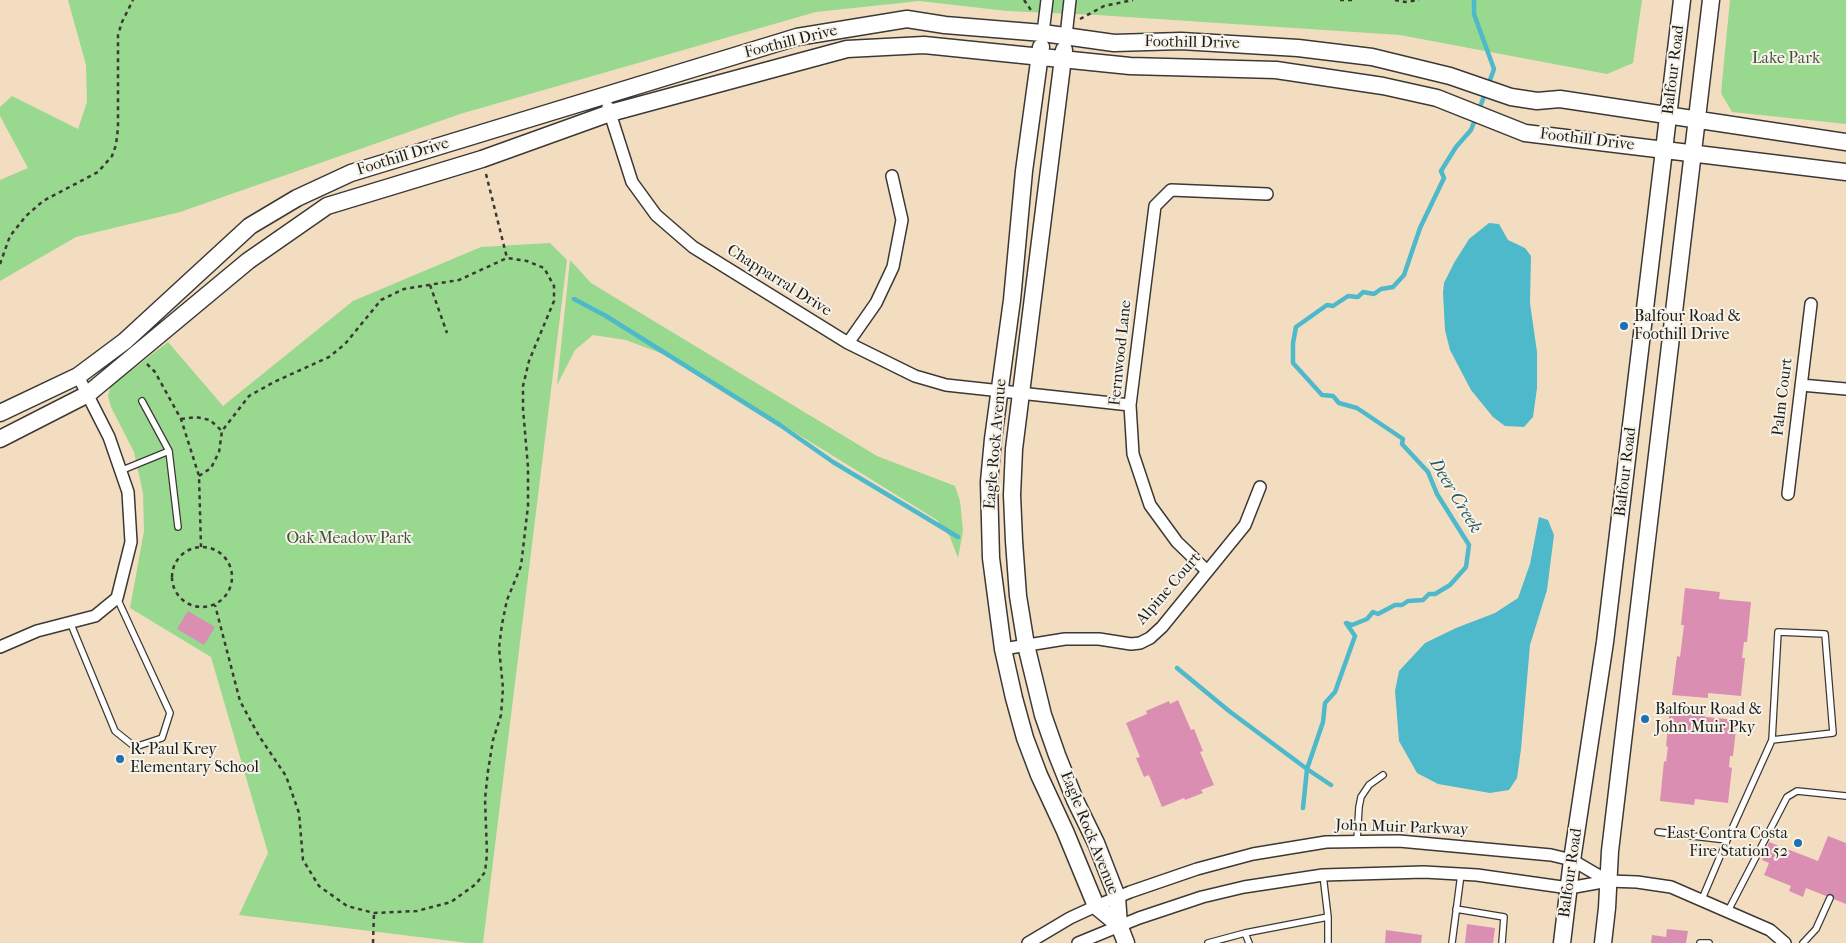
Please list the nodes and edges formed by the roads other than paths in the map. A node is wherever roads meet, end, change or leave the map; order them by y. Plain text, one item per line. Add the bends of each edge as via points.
1 (1047, 0) edge
2 (1070, 0) edge
3 (1682, 0) edge
4 (1711, 0) edge
5 (1043, 33) junction
6 (1066, 36) junction
7 (1040, 56) junction
8 (1063, 59) junction
9 (604, 96) junction
10 (610, 113) junction
11 (1668, 115) junction
12 (1697, 119) junction
13 (1846, 142) edge
14 (1665, 150) junction
15 (1692, 153) junction
16 (1846, 172) edge
17 (892, 176) dead end
18 (1267, 194) dead end
19 (1811, 304) dead end
20 (848, 343) junction
21 (78, 376) junction
22 (1801, 386) junction
23 (1846, 389) edge
24 (1000, 392) junction
25 (88, 394) junction
26 (1021, 394) junction
27 (142, 401) dead end
28 (1130, 405) junction
29 (0, 412) edge
30 (0, 439) edge
31 (168, 451) junction
32 (120, 471) junction
33 (1260, 487) dead end
34 (1788, 494) dead end
35 (178, 527) dead end
36 (1207, 571) junction
37 (117, 598) junction
38 (70, 622) junction
39 (1026, 646) junction
40 (0, 647) edge
41 (1003, 649) junction
42 (1772, 740) junction
43 (1382, 775) dead end
44 (1846, 796) edge
45 (1658, 832) dead end
46 (1358, 840) junction
47 (1726, 840) junction
48 (1572, 860) junction
49 (1461, 874) junction
50 (1323, 875) junction
51 (1608, 881) junction
52 (1568, 888) junction
53 (1117, 897) junction
54 (1830, 898) dead end
55 (1702, 899) junction
56 (1096, 906) junction
57 (1456, 909) junction
58 (1728, 911) junction
59 (1328, 917) junction
60 (1119, 925) junction
61 (1245, 933) junction
62 (1028, 943) edge
63 (1078, 943) edge
64 (1126, 943) edge
65 (1208, 943) edge
66 (1249, 943) edge
67 (1328, 943) edge
68 (1452, 943) edge
69 (1502, 943) edge
70 (1562, 943) edge
71 (1602, 943) edge
72 (1700, 943) edge
73 (1709, 943) edge
74 (1786, 943) edge
75 (1803, 943) edge

1 - 5 street
2 - 6 street
3 - 11 street, Balfour Road
4 - 12 street, Balfour Road
5 - 6 street, Foothill Drive
5 - 7 street, Eagle Rock Avenue
5 - 9 street, Foothill Drive via 907,19 797,37
6 - 8 street, Eagle Rock Avenue
6 - 11 street, Foothill Drive via 1114,43 1182,41 1298,48 1372,57 1450,76 1511,97 1537,101 1560,99
7 - 8 street, Foothill Drive
7 - 10 street, Foothill Drive via 924,45 847,49
7 - 24 street, Eagle Rock Avenue
8 - 14 street, Foothill Drive via 1130,66 1276,70 1383,86 1437,98 1525,133
8 - 26 street, Eagle Rock Avenue
9 - 10 street, Chapparral Drive
9 - 21 street, Foothill Drive via 351,172 297,198 250,226 125,341
10 - 20 street, Chapparral Drive via 632,182 656,215 693,247
10 - 25 street, Foothill Drive via 482,159 327,206 248,261
11 - 12 street, Foothill Drive
11 - 14 street, Balfour Road
12 - 13 street, Foothill Drive
12 - 15 street, Balfour Road
14 - 15 street, Foothill Drive
14 - 48 street, Balfour Road via 1605,642
15 - 16 street, Foothill Drive
15 - 51 street, Balfour Road
17 - 20 street via 902,220 893,267 876,303
18 - 28 street, Fernwood Lane via 1171,190 1155,206
19 - 22 street, Palm Court
20 - 24 street, Chapparral Drive via 915,376 946,385
21 - 25 street
21 - 29 street, Foothill Drive
22 - 23 street
22 - 34 street, Palm Court
24 - 26 street, Chapparral Drive
24 - 41 street, Eagle Rock Avenue via 989,482 989,516
25 - 30 street, Foothill Drive
25 - 32 street via 109,437
26 - 28 street, Chapparral Drive
26 - 39 street, Eagle Rock Avenue via 1012,495 1018,596
27 - 31 lane
28 - 36 street, Fernwood Lane via 1133,454 1150,505 1177,542
31 - 32 lane
31 - 35 lane
32 - 37 street via 128,492 131,542
33 - 36 street, Alpine Court via 1245,526
36 - 39 street, Alpine Court via 1162,627 1140,643 1082,638
37 - 38 street via 95,616
37 - 38 lane via 170,713 162,738 135,747 115,731
38 - 40 street via 37,631
39 - 41 street, Alpine Court
39 - 53 street, Eagle Rock Avenue via 1043,715 1057,755
41 - 56 street, Eagle Rock Avenue via 1025,738
42 - 42 lane via 1833,733 1825,634 1778,632
42 - 47 lane
43 - 46 lane via 1361,796
44 - 58 lane via 1797,791 1786,797
45 - 47 lane
46 - 48 street, John Muir Parkway via 1551,855
46 - 53 street, John Muir Parkway via 1326,842 1245,856
47 - 55 lane
48 - 51 street, John Muir Parkway
48 - 52 street, Balfour Road
49 - 50 street, John Muir Parkway via 1372,872
49 - 52 street, John Muir Parkway
49 - 57 lane
50 - 59 lane
50 - 60 street, John Muir Parkway via 1262,883 1202,897
51 - 52 street, John Muir Parkway
51 - 55 street, John Muir Parkway via 1671,887
51 - 71 street, Balfour Road
52 - 70 street, Balfour Road
53 - 56 street, John Muir Parkway
53 - 60 street, Eagle Rock Avenue
54 - 75 lane via 1816,929
55 - 58 street, John Muir Parkway
56 - 60 street, Eagle Rock Avenue
56 - 62 street, John Muir Parkway
57 - 68 lane
57 - 69 lane via 1504,917
58 - 74 street, John Muir Parkway via 1770,930
59 - 61 lane
59 - 67 lane
60 - 63 street, John Muir Parkway
60 - 64 street, Eagle Rock Avenue
61 - 65 lane
61 - 66 lane
72 - 73 lane

